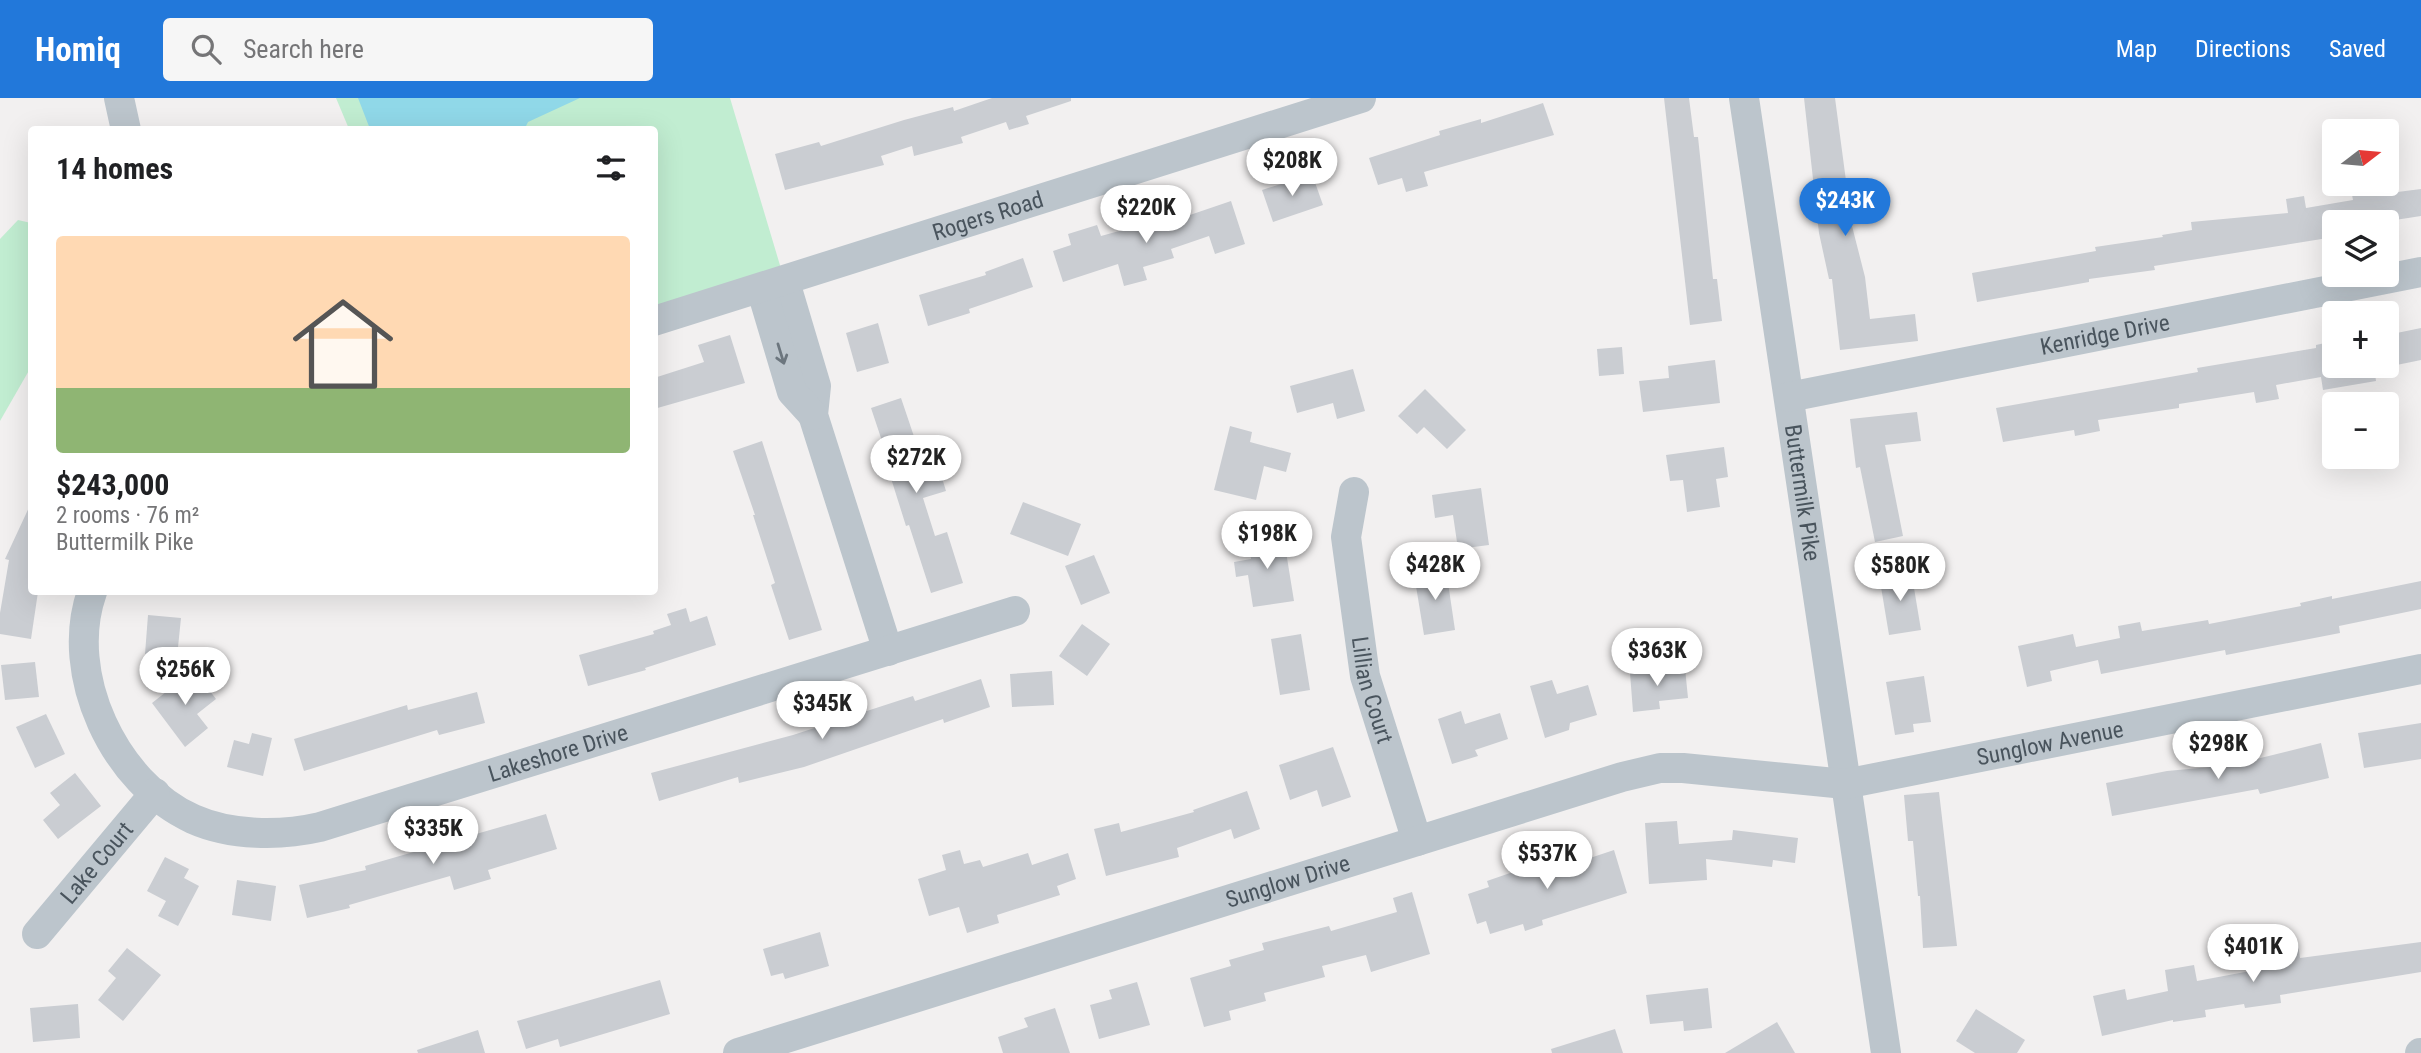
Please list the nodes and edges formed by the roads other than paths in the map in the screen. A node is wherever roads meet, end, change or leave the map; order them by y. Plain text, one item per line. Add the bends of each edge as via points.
1 (119, 98) edge
2 (1361, 98) edge
3 (1744, 98) edge
4 (125, 126) edge
5 (2421, 272) edge
6 (773, 285) junction
7 (658, 320) edge
8 (1789, 397) junction
9 (1354, 492) dead end
10 (91, 595) edge
11 (1015, 611) dead end
12 (888, 651) junction
13 (2421, 669) edge
14 (1845, 784) junction
15 (155, 793) junction
16 (1417, 841) junction
17 (37, 934) dead end
18 (741, 1053) edge
19 (1886, 1053) edge

1 - 4 street
2 - 6 street, Rogers Road
3 - 8 street, Buttermilk Pike
5 - 8 street, Kenridge Drive
6 - 7 street, Rogers Road
6 - 12 street via 816,386 813,415
8 - 14 street, Buttermilk Pike
9 - 16 street, Lillian Court via 1346,537 1366,676
10 - 15 street, Lakeshore Drive via 84,635 89,689 111,740
11 - 12 street, Lakeshore Drive
12 - 15 street, Lakeshore Drive via 302,831 213,826 183,813
13 - 14 street, Sunglow Avenue
14 - 16 street, Sunglow Drive via 1660,768
14 - 19 street, Buttermilk Pike
15 - 17 street, Lake Court
16 - 18 street, Sunglow Drive

